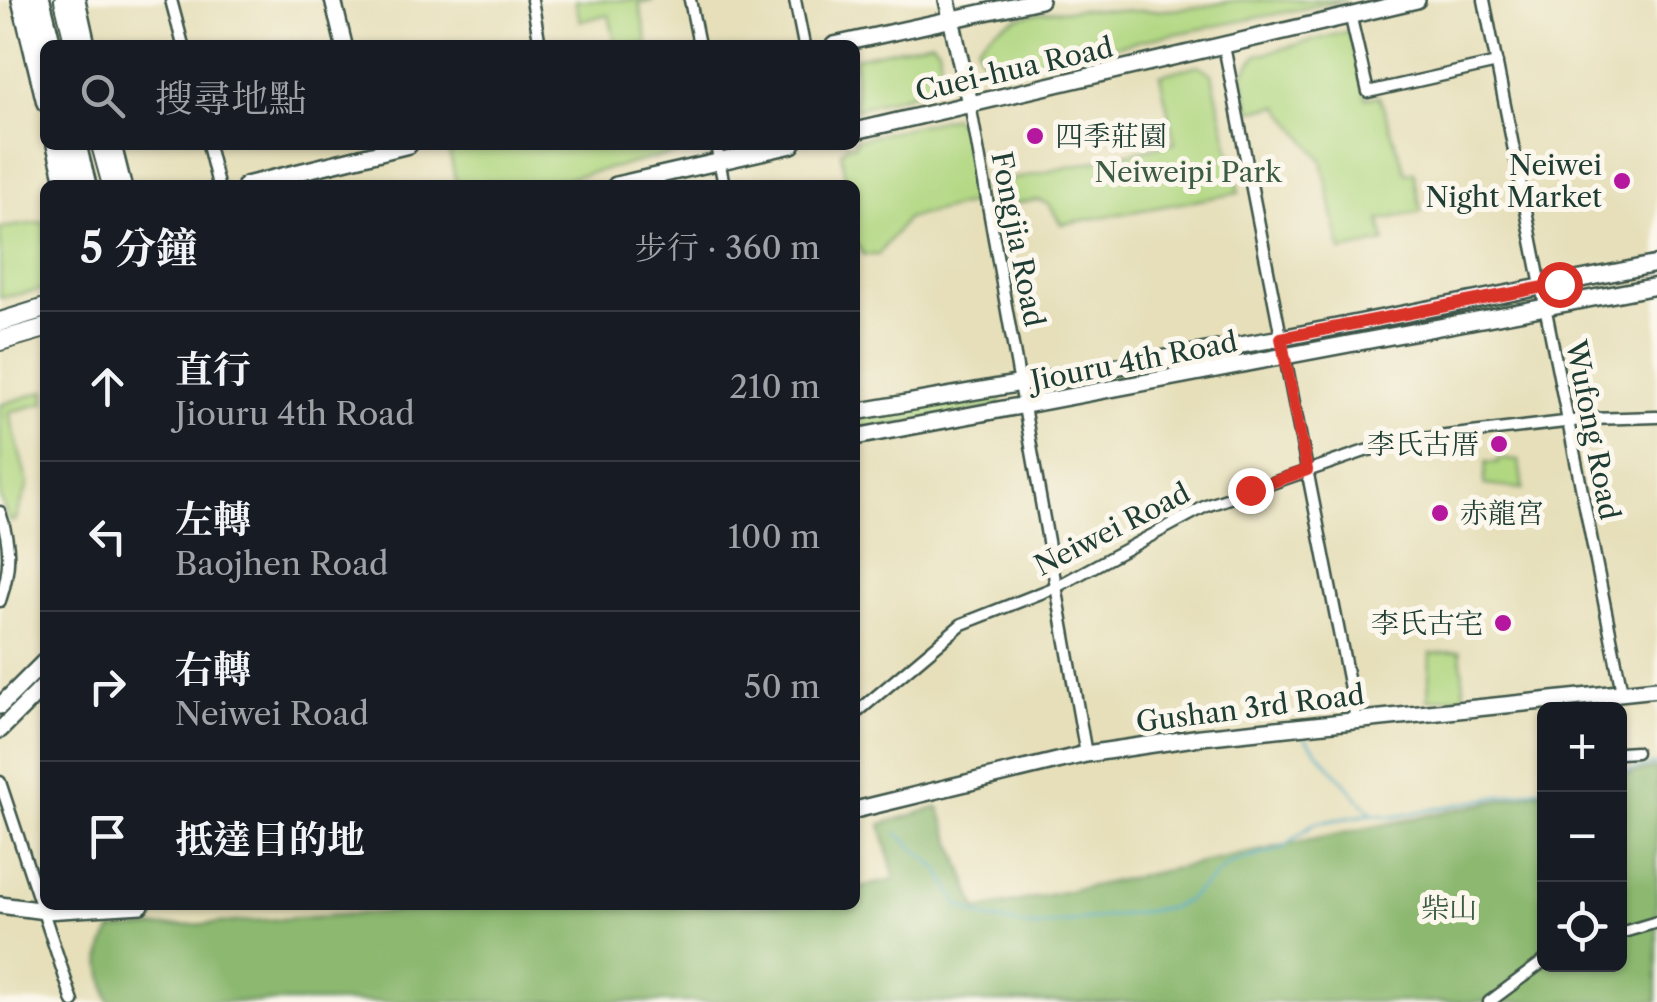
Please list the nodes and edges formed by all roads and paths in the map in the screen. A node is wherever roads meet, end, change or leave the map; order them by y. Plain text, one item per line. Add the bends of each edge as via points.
1 (20, 0) edge
2 (29, 0) edge
3 (42, 0) edge
4 (60, 0) edge
5 (77, 0) edge
6 (171, 0) edge
7 (333, 0) edge
8 (532, 0) edge
9 (690, 0) edge
10 (795, 0) edge
11 (947, 0) edge
12 (1040, 0) edge
13 (1417, 0) edge
14 (1484, 0) edge
15 (1350, 14) junction
16 (953, 18) junction
17 (52, 40) edge
18 (65, 40) edge
19 (73, 40) edge
20 (86, 40) edge
21 (182, 40) edge
22 (343, 40) edge
23 (539, 40) edge
24 (698, 40) edge
25 (803, 40) edge
26 (856, 40) edge
27 (40, 41) edge
28 (1224, 46) junction
29 (1497, 63) junction
30 (40, 82) edge
31 (970, 104) junction
32 (860, 129) edge
33 (56, 150) edge
34 (68, 150) edge
35 (79, 150) edge
36 (90, 150) edge
37 (102, 150) edge
38 (114, 150) edge
39 (209, 150) edge
40 (362, 150) edge
41 (745, 150) edge
42 (717, 153) edge
43 (64, 180) edge
44 (75, 180) edge
45 (87, 180) edge
46 (97, 180) edge
47 (111, 180) edge
48 (122, 180) edge
49 (217, 180) edge
50 (263, 180) edge
51 (632, 180) edge
52 (723, 180) edge
53 (1657, 264) edge
54 (1657, 286) edge
55 (1542, 288) junction
56 (40, 306) edge
57 (40, 307) edge
58 (1546, 307) junction
59 (0, 312) edge
60 (0, 322) edge
61 (40, 326) edge
62 (0, 337) edge
63 (1281, 338) junction
64 (1285, 357) junction
65 (1021, 382) junction
66 (1024, 407) junction
67 (860, 411) edge
68 (1657, 417) edge
69 (1568, 422) junction
70 (860, 437) edge
71 (1307, 470) junction
72 (0, 512) edge
73 (1056, 587) junction
74 (0, 601) edge
75 (40, 665) edge
76 (1657, 689) edge
77 (40, 690) edge
78 (1622, 692) junction
79 (0, 704) edge
80 (860, 710) edge
81 (14, 716) junction
82 (1356, 718) junction
83 (0, 730) edge
84 (1636, 752) dead end
85 (1627, 753) edge
86 (1086, 754) junction
87 (0, 782) edge
88 (860, 809) edge
89 (40, 894) edge
90 (0, 905) edge
91 (62, 910) edge
92 (46, 911) junction
93 (1657, 922) edge
94 (1627, 931) edge
95 (1537, 965) edge
96 (74, 1002) edge
97 (1488, 1002) edge

1 - 30 street
2 - 27 main road
3 - 17 street
4 - 18 street
4 - 19 main road
5 - 20 street
6 - 21 street
7 - 22 street
8 - 23 street
9 - 24 street
10 - 25 street
11 - 16 street
12 - 16 street
13 - 15 street, Cuei-hua Road
14 - 29 street, Wufong Road
15 - 28 street, Cuei-hua Road
15 - 29 street via 1368,92
16 - 26 street
16 - 31 street
28 - 31 street, Cuei-hua Road
28 - 63 street
29 - 55 street, Wufong Road
31 - 32 street, Cuei-hua Road
31 - 65 street, Fongjia Road
33 - 43 street
34 - 44 main road
35 - 45 street
36 - 46 street
37 - 47 main road
38 - 48 street
39 - 49 street
40 - 50 street
41 - 42 street
42 - 51 street
42 - 52 street
53 - 55 street, Jiouru 4th Road
54 - 58 street, Jiouru 4th Road
55 - 58 street, Wufong Road
55 - 63 street, Jiouru 4th Road
56 - 59 main road
57 - 60 main road
58 - 64 street, Jiouru 4th Road
58 - 69 street, Wufong Road
61 - 62 main road
63 - 64 street
63 - 65 street, Jiouru 4th Road
64 - 66 street, Jiouru 4th Road
64 - 71 street
65 - 66 street, Fongjia Road
65 - 67 street, Jiouru 4th Road
66 - 70 street, Jiouru 4th Road
66 - 73 street
68 - 69 street, Neiwei Road
69 - 71 street, Neiwei Road via 1412,440
69 - 78 street, Wufong Road
71 - 73 street, Neiwei Road via 1206,506
71 - 82 street
72 - 74 street via 10,558
73 - 80 street, Neiwei Road via 962,624
73 - 86 street
75 - 79 street
76 - 78 street, Gushan 3rd Road
77 - 81 street
78 - 82 street, Gushan 3rd Road
79 - 81 street
81 - 83 street
82 - 86 street, Gushan 3rd Road
84 - 85 street
86 - 88 street, Gushan 3rd Road
87 - 89 street
90 - 92 street
91 - 92 street
92 - 96 street
93 - 94 street
95 - 97 street

